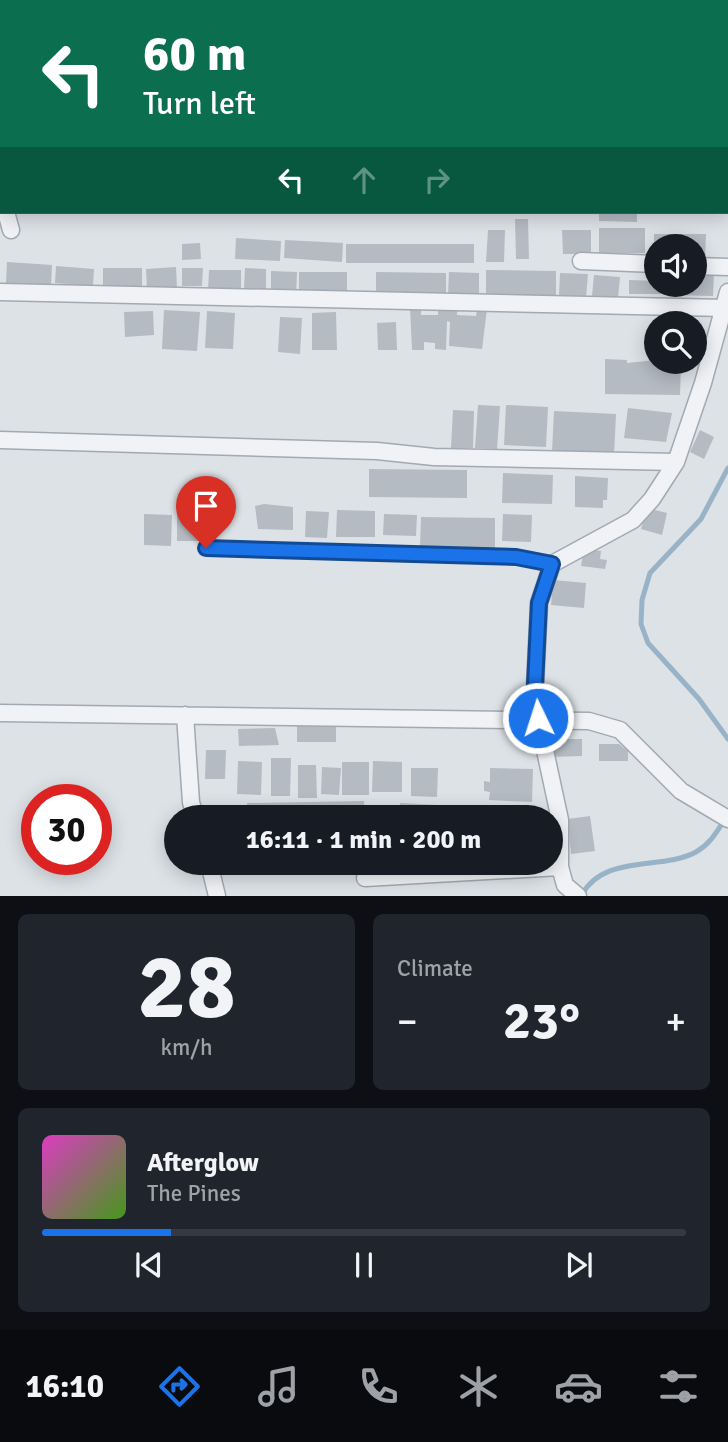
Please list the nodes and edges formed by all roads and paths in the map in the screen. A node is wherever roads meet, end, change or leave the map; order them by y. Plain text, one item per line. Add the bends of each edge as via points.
1 (7, 214) edge
2 (11, 230) dead end
3 (581, 261) dead end
4 (644, 264) edge
5 (707, 266) edge
6 (728, 267) edge
7 (0, 292) edge
8 (727, 300) edge
9 (0, 440) edge
10 (676, 462) junction
11 (206, 548) dead end
12 (552, 564) junction
13 (0, 713) edge
14 (185, 715) junction
15 (538, 718) junction
16 (192, 805) edge
17 (553, 805) edge
18 (728, 819) edge
19 (563, 874) edge
20 (212, 875) edge
21 (418, 875) edge
22 (365, 878) dead end
23 (571, 891) edge
24 (217, 896) edge

1 - 2 street
3 - 4 street
5 - 6 street
7 - 8 street
8 - 10 street
9 - 10 street
10 - 12 street via 633,520
11 - 12 lane via 516,557
12 - 15 street via 539,603
13 - 14 street
14 - 15 street
14 - 16 street
15 - 17 street
15 - 18 street via 589,721 621,730 681,791
19 - 23 street
20 - 24 street
21 - 22 street

